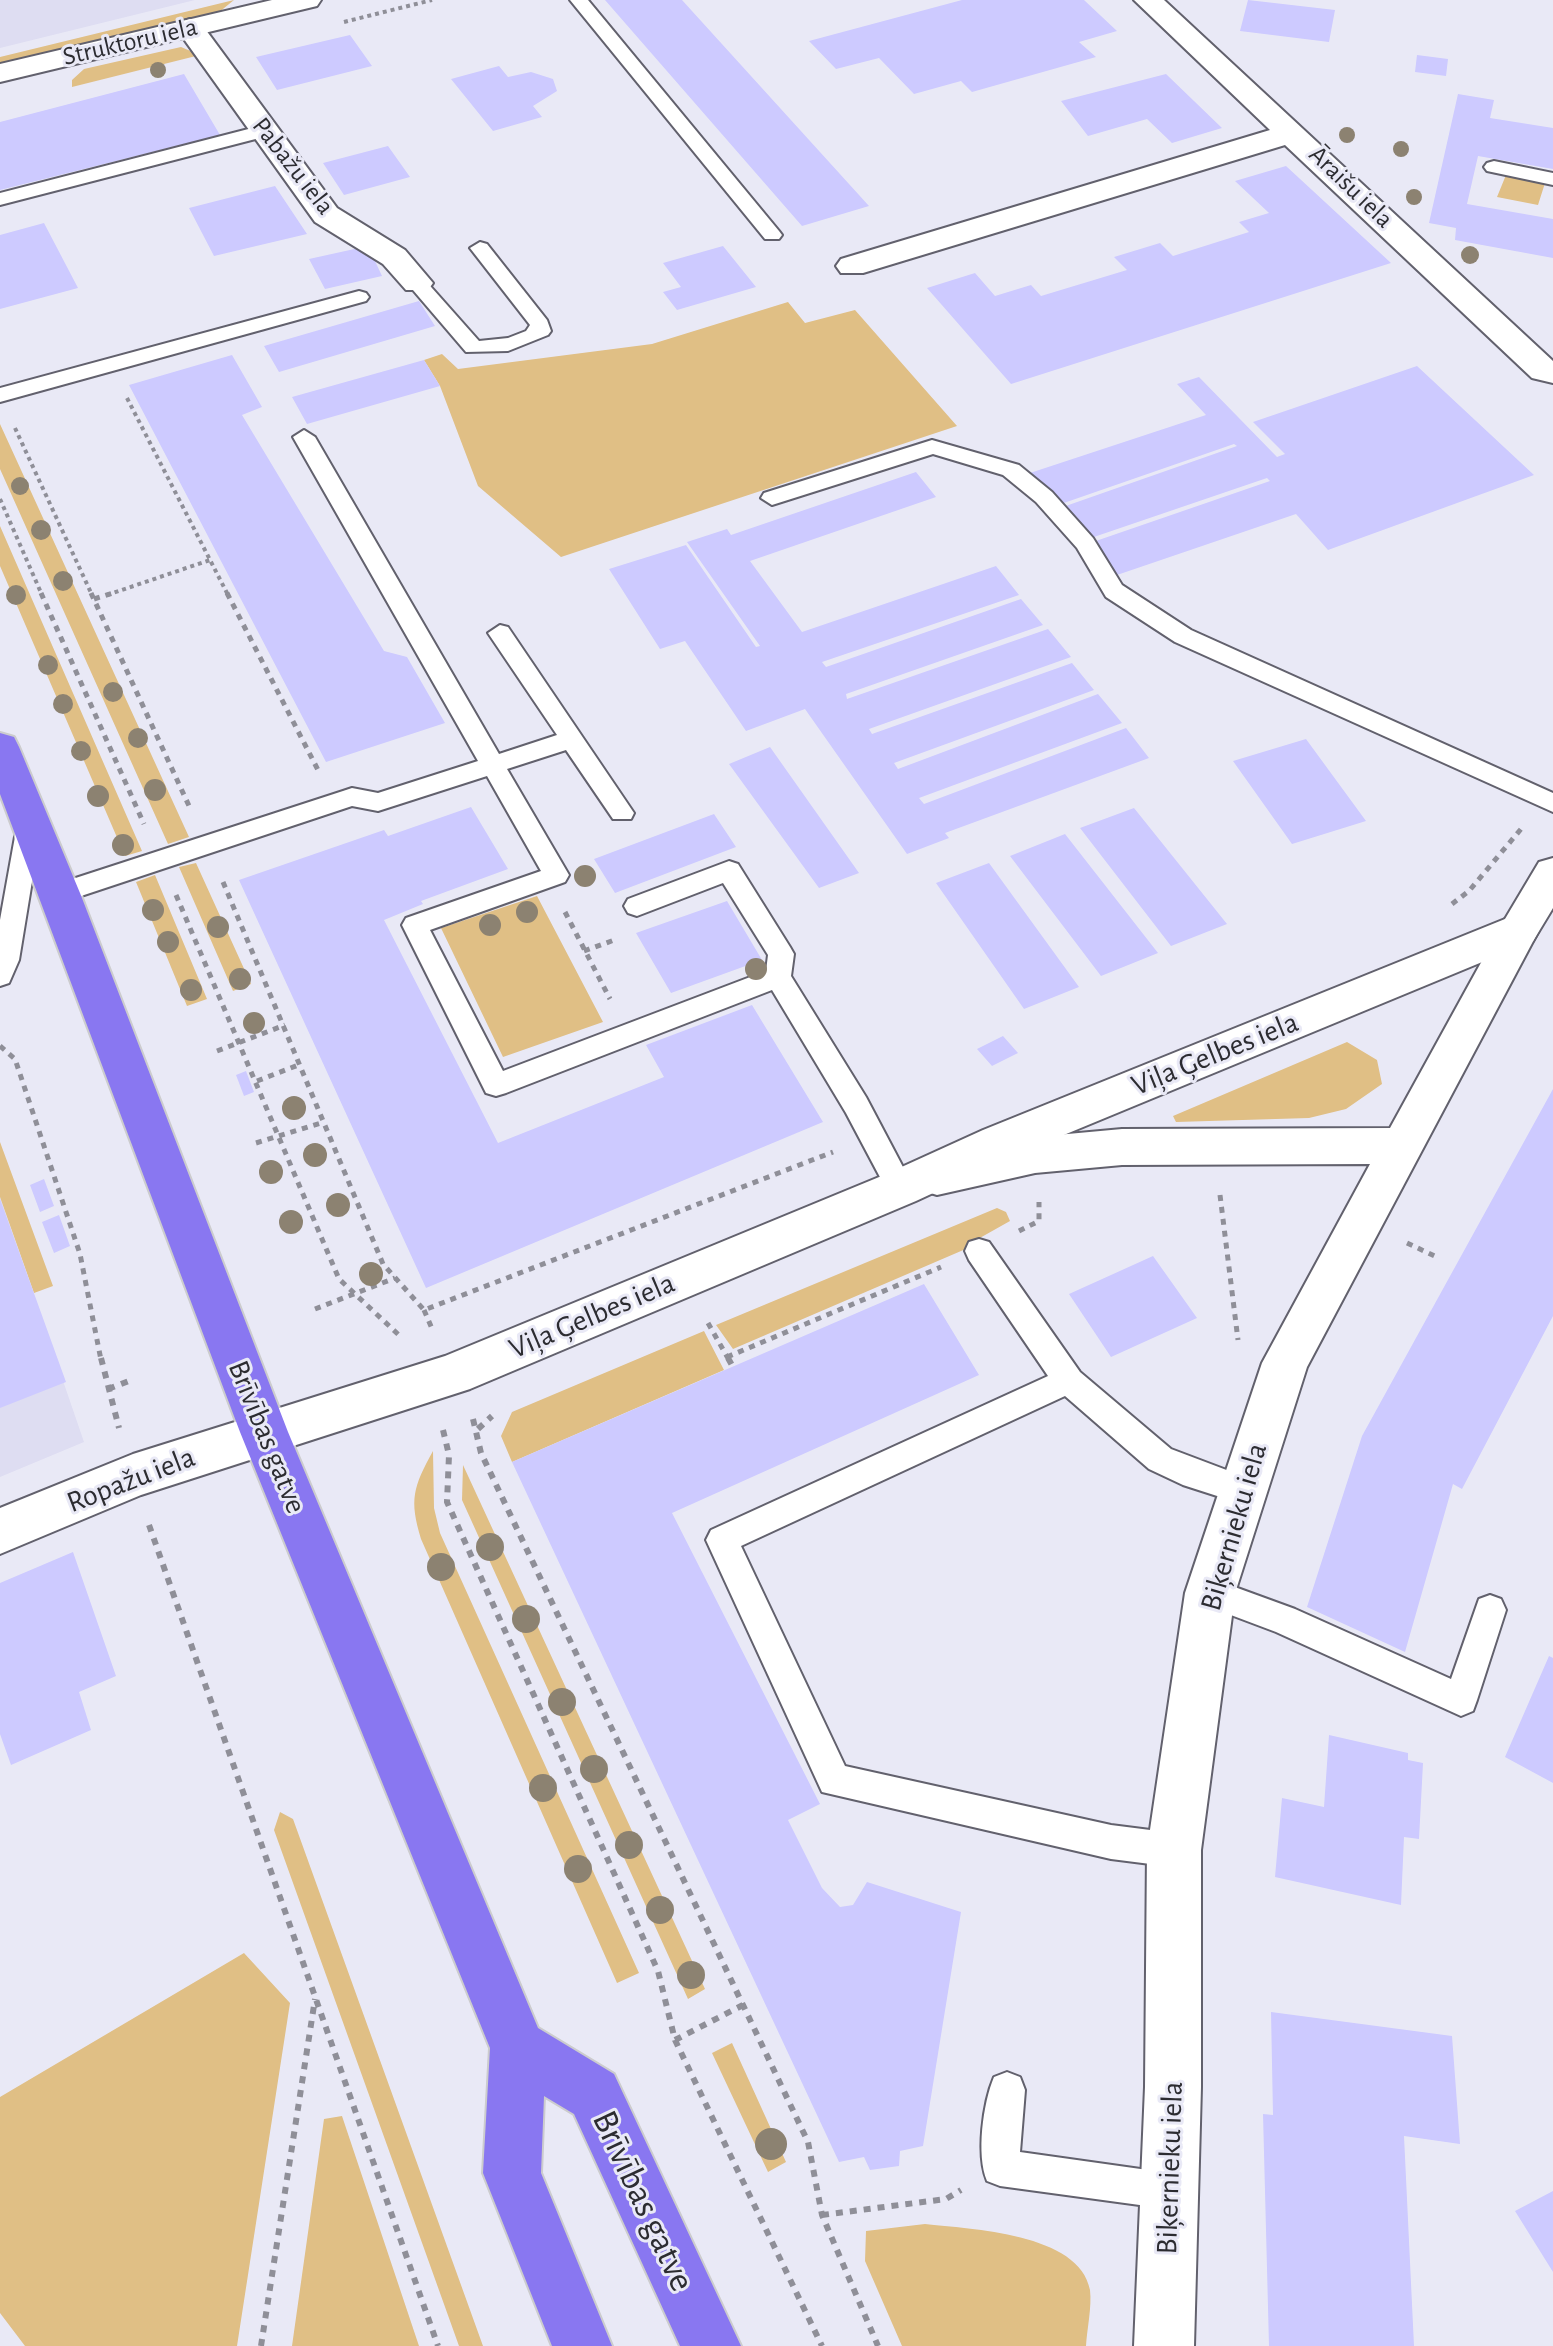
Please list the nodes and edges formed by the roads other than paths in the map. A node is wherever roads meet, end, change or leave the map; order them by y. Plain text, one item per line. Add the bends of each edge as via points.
1 (307, 0) edge
2 (579, 0) edge
3 (1148, 0) edge
4 (190, 28) junction
5 (0, 73) edge
6 (264, 131) junction
7 (1293, 133) junction
8 (1494, 167) dead end
9 (1553, 179) edge
10 (0, 199) edge
11 (772, 235) dead end
12 (480, 248) dead end
13 (852, 266) dead end
14 (417, 283) joint
15 (359, 297) dead end
16 (1553, 373) edge
17 (0, 395) edge
18 (304, 437) dead end
19 (772, 498) dead end
20 (500, 633) dead end
21 (572, 739) junction
22 (0, 747) edge
23 (492, 766) junction
24 (1553, 803) edge
25 (622, 813) dead end
26 (30, 820) junction
27 (1553, 873) edge
28 (60, 893) junction
29 (637, 906) dead end
30 (1519, 930) junction
31 (3, 968) edge
32 (778, 977) junction
33 (1404, 1146) junction
34 (906, 1185) junction
35 (979, 1251) road end
36 (1069, 1381) junction
37 (264, 1432) junction
38 (1242, 1490) junction
39 (0, 1531) edge
40 (1210, 1593) junction
41 (1490, 1610) dead end
42 (1174, 1850) junction
43 (518, 2048) junction
44 (1007, 2090) dead end
45 (1169, 2191) junction
46 (582, 2346) edge
47 (711, 2346) edge
48 (1164, 2346) edge

1 - 4 street, Struktoru iela
2 - 11 lane
3 - 7 street, Āraišu iela
4 - 5 street, Struktoru iela
4 - 6 street, Pabažu iela
6 - 10 lane
6 - 14 street, Pabažu iela via 326,215 394,257
7 - 13 street
7 - 16 street, Āraišu iela via 1544,371
8 - 9 lane
12 - 14 lane via 540,324 541,331 534,336 473,347
15 - 17 lane
18 - 23 lane
19 - 24 lane via 932,447 1011,470 1085,543 1114,591 1183,636
20 - 21 lane
21 - 23 lane
21 - 25 lane
22 - 26 highway, Brīvības gatve
23 - 28 lane via 378,802 352,797
23 - 32 lane via 556,875 415,925 496,1085
26 - 28 highway, Brīvības gatve
26 - 31 lane
27 - 30 street, Biķernieku iela
28 - 37 highway, Brīvības gatve
29 - 32 lane via 729,871 781,954
30 - 33 street, Biķernieku iela
30 - 34 street, Viļa Ģelbes iela
32 - 34 lane
33 - 34 street, Viļa Ģelbes iela via 1122,1147 1035,1155
33 - 38 street, Biķernieku iela via 1285,1363
34 - 37 street, Viļa Ģelbes iela via 453,1374
35 - 36 lane
36 - 38 lane via 1160,1459
36 - 42 lane via 722,1540 834,1780 1111,1842
37 - 39 street, Ropažu iela via 133,1476
37 - 43 highway, Brīvības gatve
38 - 40 street, Biķernieku iela
40 - 41 lane via 1284,1620 1461,1700
40 - 42 street, Biķernieku iela
42 - 45 street, Biķernieku iela
43 - 46 highway, Brīvības gatve via 512,2173
43 - 47 highway, Brīvības gatve via 594,2094
44 - 45 lane via 1000,2168
45 - 48 street, Biķernieku iela

